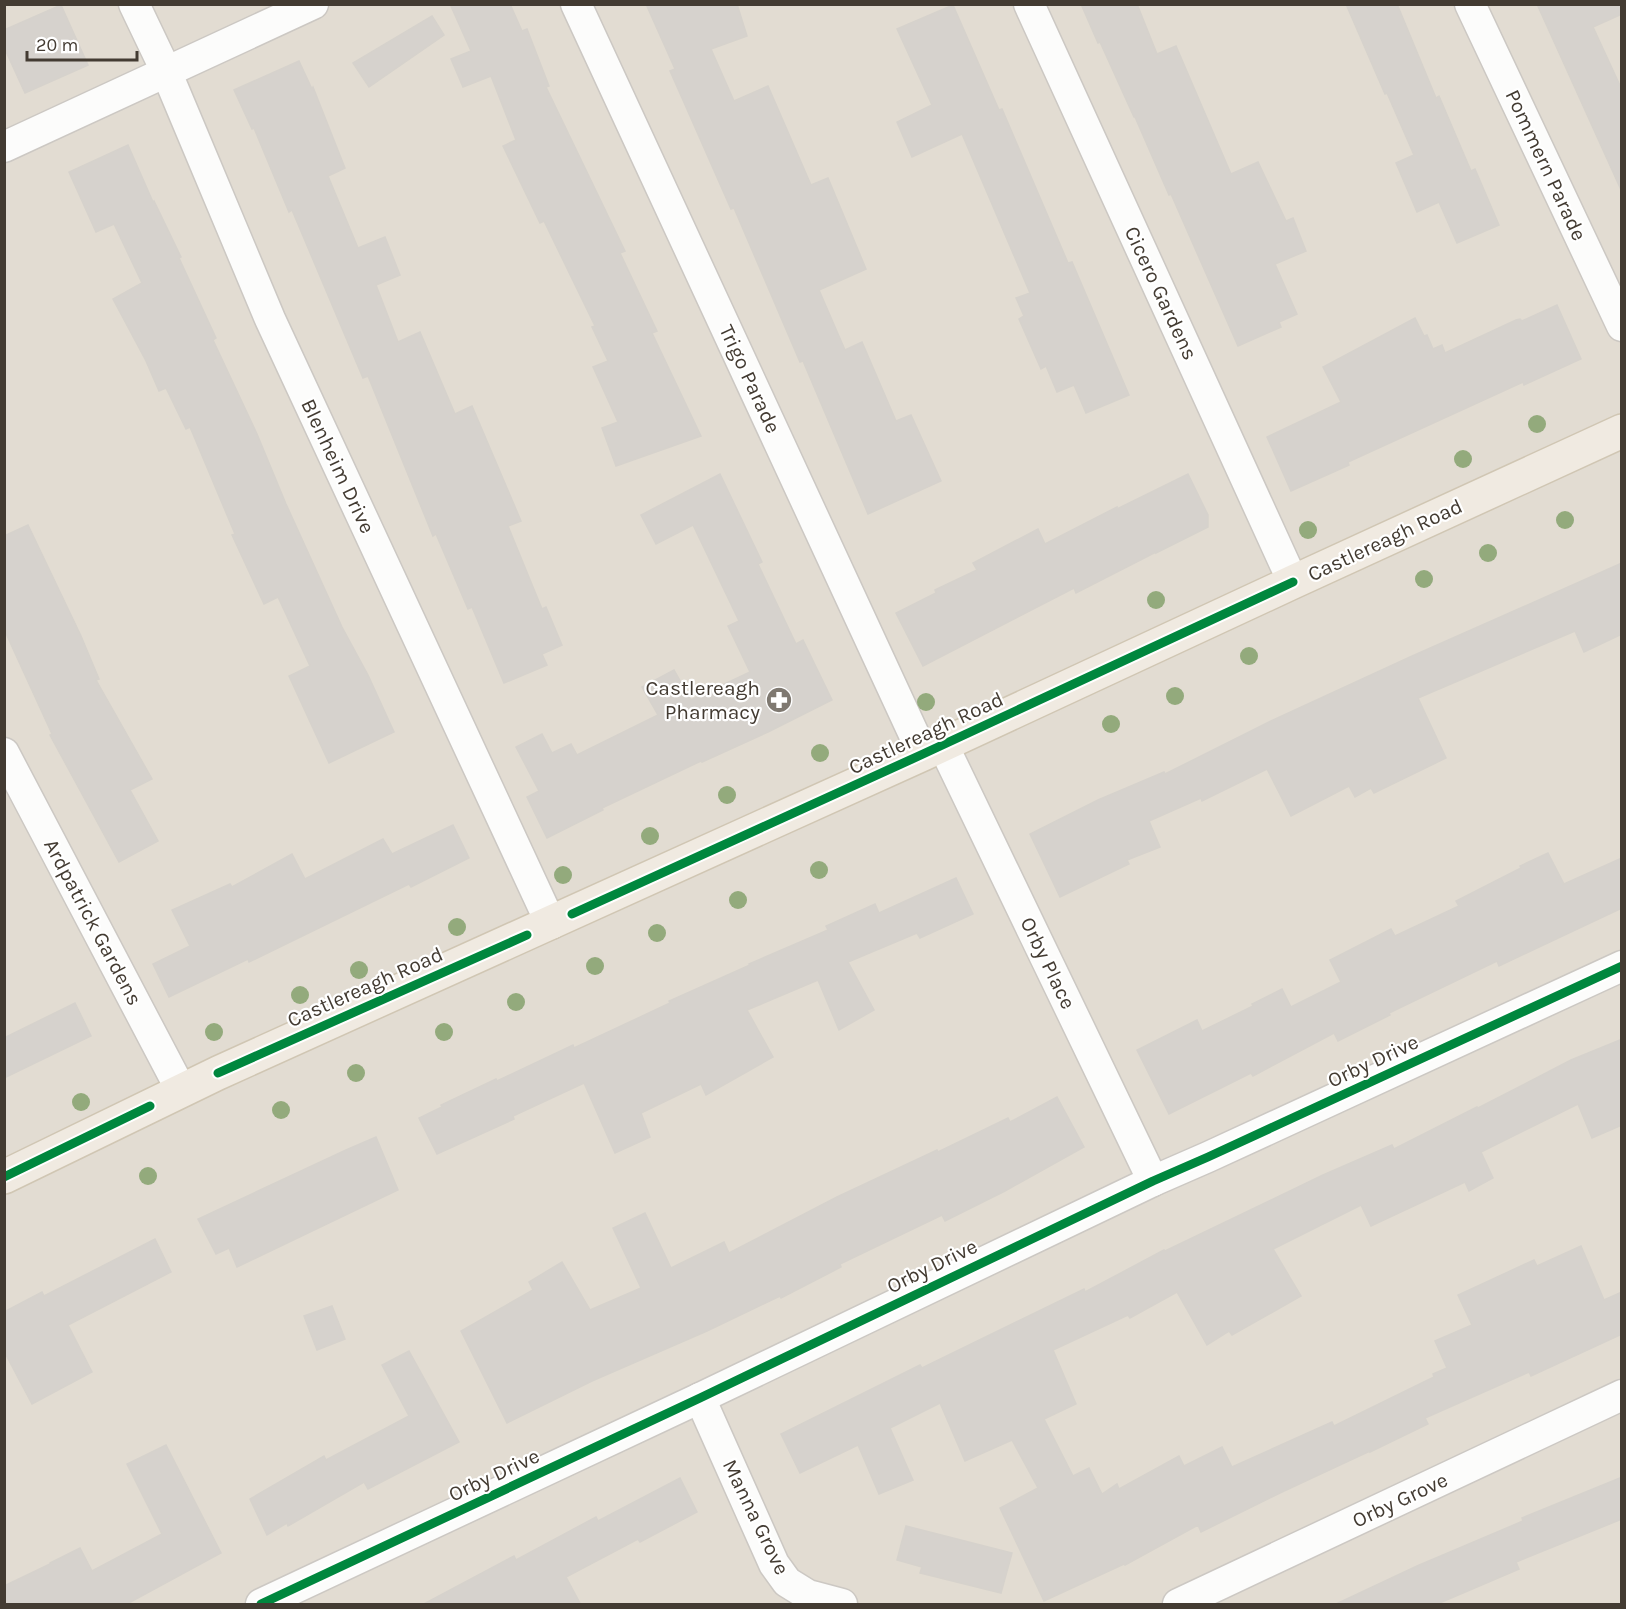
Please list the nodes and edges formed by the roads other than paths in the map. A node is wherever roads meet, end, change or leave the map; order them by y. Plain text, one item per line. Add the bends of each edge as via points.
1 (134, 4) edge
2 (313, 4) edge
3 (576, 4) edge
4 (1029, 4) edge
5 (1470, 4) edge
6 (166, 71) junction
7 (4, 147) edge
8 (1622, 326) edge
9 (1622, 431) edge
10 (1293, 582) junction
11 (933, 750) junction
12 (4, 753) edge
13 (551, 924) junction
14 (1622, 966) edge
15 (181, 1090) junction
16 (4, 1177) edge
17 (1153, 1181) junction
18 (1622, 1395) edge
19 (700, 1398) junction
20 (261, 1605) edge
21 (842, 1605) edge
22 (1178, 1605) edge

1 - 6 street, Blenheim Drive
2 - 6 street
3 - 11 street, Trigo Parade
4 - 10 street, Cicero Gardens
5 - 8 street, Pommern Parade
6 - 7 street
6 - 13 street, Blenheim Drive via 270,319
9 - 10 main road, Castlereagh Road
10 - 11 main road, Castlereagh Road
11 - 13 main road, Castlereagh Road
11 - 17 street, Orby Place
12 - 15 street, Ardpatrick Gardens
13 - 15 main road, Castlereagh Road
14 - 17 street, Orby Drive
15 - 16 main road, Castlereagh Road
17 - 19 street, Orby Drive
18 - 22 street, Orby Grove
19 - 20 street, Orby Drive
19 - 21 street, Manna Grove via 774,1564 787,1582 808,1595

